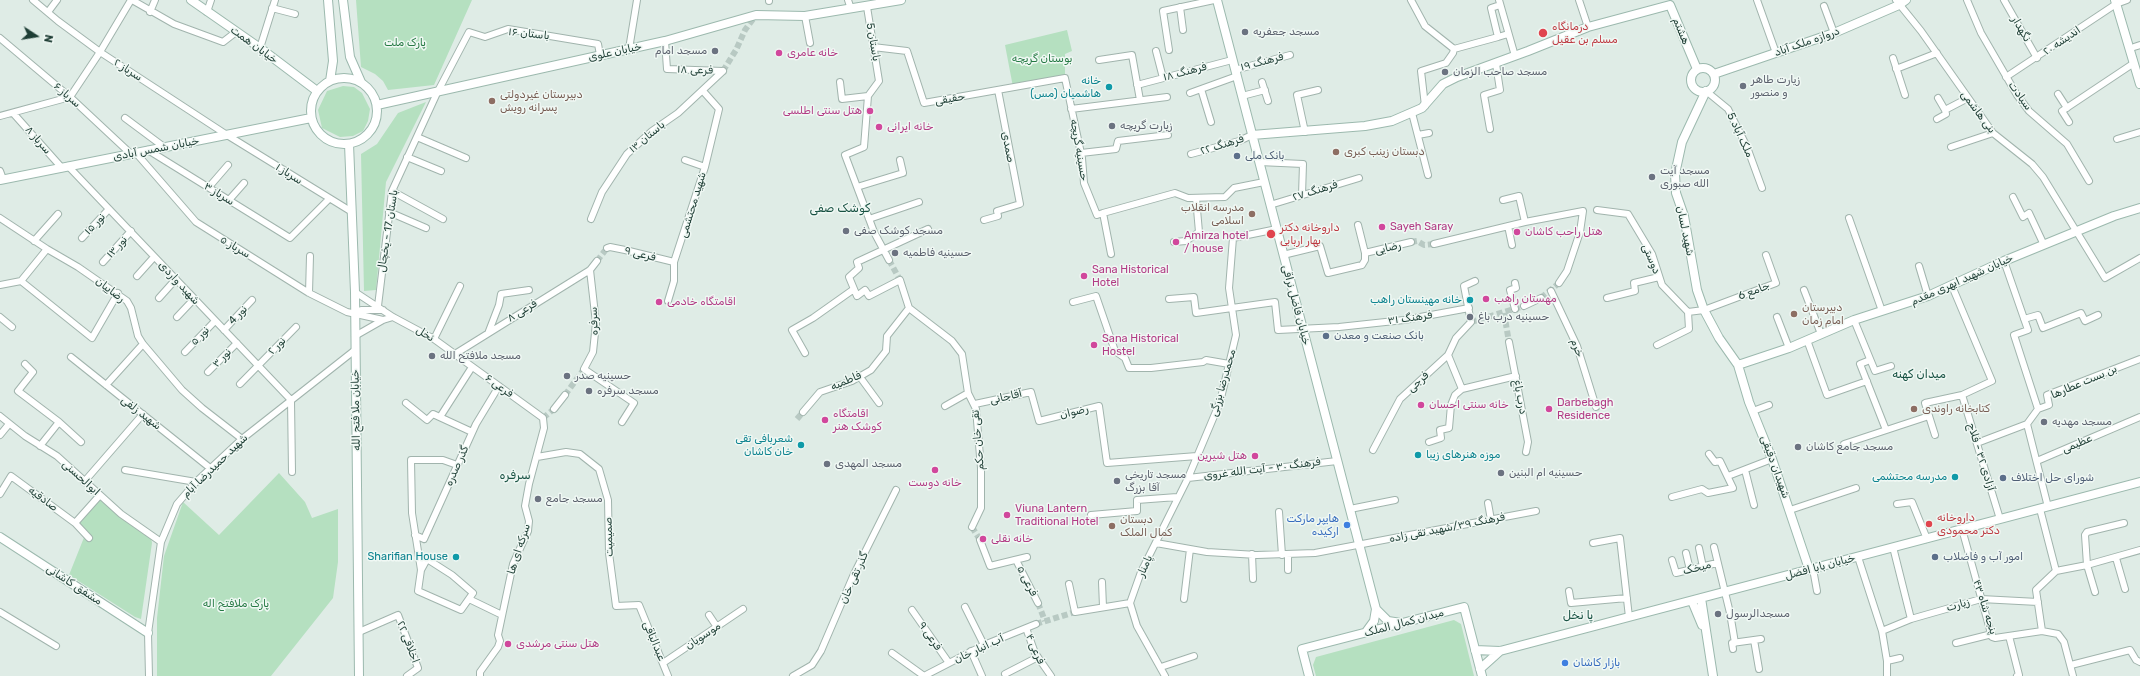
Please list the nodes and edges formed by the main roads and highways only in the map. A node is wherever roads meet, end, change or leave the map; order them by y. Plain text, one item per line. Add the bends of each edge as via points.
1 (191, 0) edge
2 (328, 0) edge
3 (344, 0) edge
4 (898, 0) edge
5 (1217, 0) edge
6 (2120, 1) edge
7 (1669, 2) edge
8 (1900, 2) edge
9 (2137, 46) edge
10 (2137, 65) edge
11 (1697, 69) junction
12 (1714, 74) junction
13 (330, 80) junction
14 (361, 82) junction
15 (2140, 84) edge
16 (317, 91) junction
17 (1706, 92) junction
18 (377, 105) junction
19 (311, 118) junction
20 (1252, 135) junction
21 (349, 144) junction
22 (2, 180) edge
23 (2140, 208) edge
24 (1738, 365) junction
25 (2140, 482) edge
26 (0, 537) edge
27 (1811, 569) junction
28 (1701, 598) junction
29 (1692, 601) junction
30 (1376, 609) junction
31 (1401, 623) junction
32 (1366, 632) junction
33 (148, 633) road end
34 (1706, 635) junction
35 (1475, 650) junction
36 (1500, 651) junction
37 (1481, 673) edge
38 (359, 676) edge
39 (1309, 676) edge
40 (1713, 676) edge

1 - 16 main road, خیابان همت
2 - 13 main road via 333,61
3 - 14 main road via 350,57
4 - 18 main road, خیابان علوی via 805,16 756,16 664,42
5 - 20 main road, خیابان فاضل نراقی
6 - 9 main road
6 - 10 main road
7 - 11 main road, هشتم
7 - 20 main road, هشتم via 1588,27 1457,77 1443,84 1425,106 1383,123
8 - 12 main road, دروازه ملک آباد via 1834,33
9 - 10 main road
10 - 15 main road
11 - 12 main road via 1704,67
11 - 17 main road via 1691,75 1691,84 1697,90
12 - 17 main road via 1714,83
13 - 14 main road via 351,78
13 - 16 main road
14 - 18 main road via 368,88
16 - 19 main road via 311,104
17 - 24 main road, شهید لسان via 1682,142 1675,174 1676,193 1684,216 1697,290 1704,310
18 - 21 main road via 375,122 371,130 362,139
19 - 21 main road via 321,136 339,144
19 - 22 main road, خیابان شمس آبادی
20 - 30 main road, خیابان فاضل نراقی
21 - 38 main road, خیابان ملا فتح الله via 355,292
23 - 24 main road, خیابان شهید ابهری مقدم via 2004,261 1928,296 1854,320 1788,348
24 - 27 main road, شهیدان دقیقی
25 - 27 main road, خیابان بابا افضل
26 - 33 main road, مشفق کاشانی
27 - 28 main road, خیابان بابا افضل
28 - 29 main road, خیابان بابا افضل
28 - 34 main road
29 - 34 main road
29 - 36 main road, خیابان بابا افضل
30 - 31 main road via 1388,621
30 - 32 main road via 1374,621
31 - 32 main road, میدان کمال الملک
31 - 35 main road, میدان کمال الملک via 1464,607
32 - 39 main road, میدان کمال الملک via 1302,648
34 - 40 main road
35 - 36 main road, خیابان بابا افضل
35 - 37 main road, میدان کمال الملک
36 - 37 main road, خیابان بابا افضل

